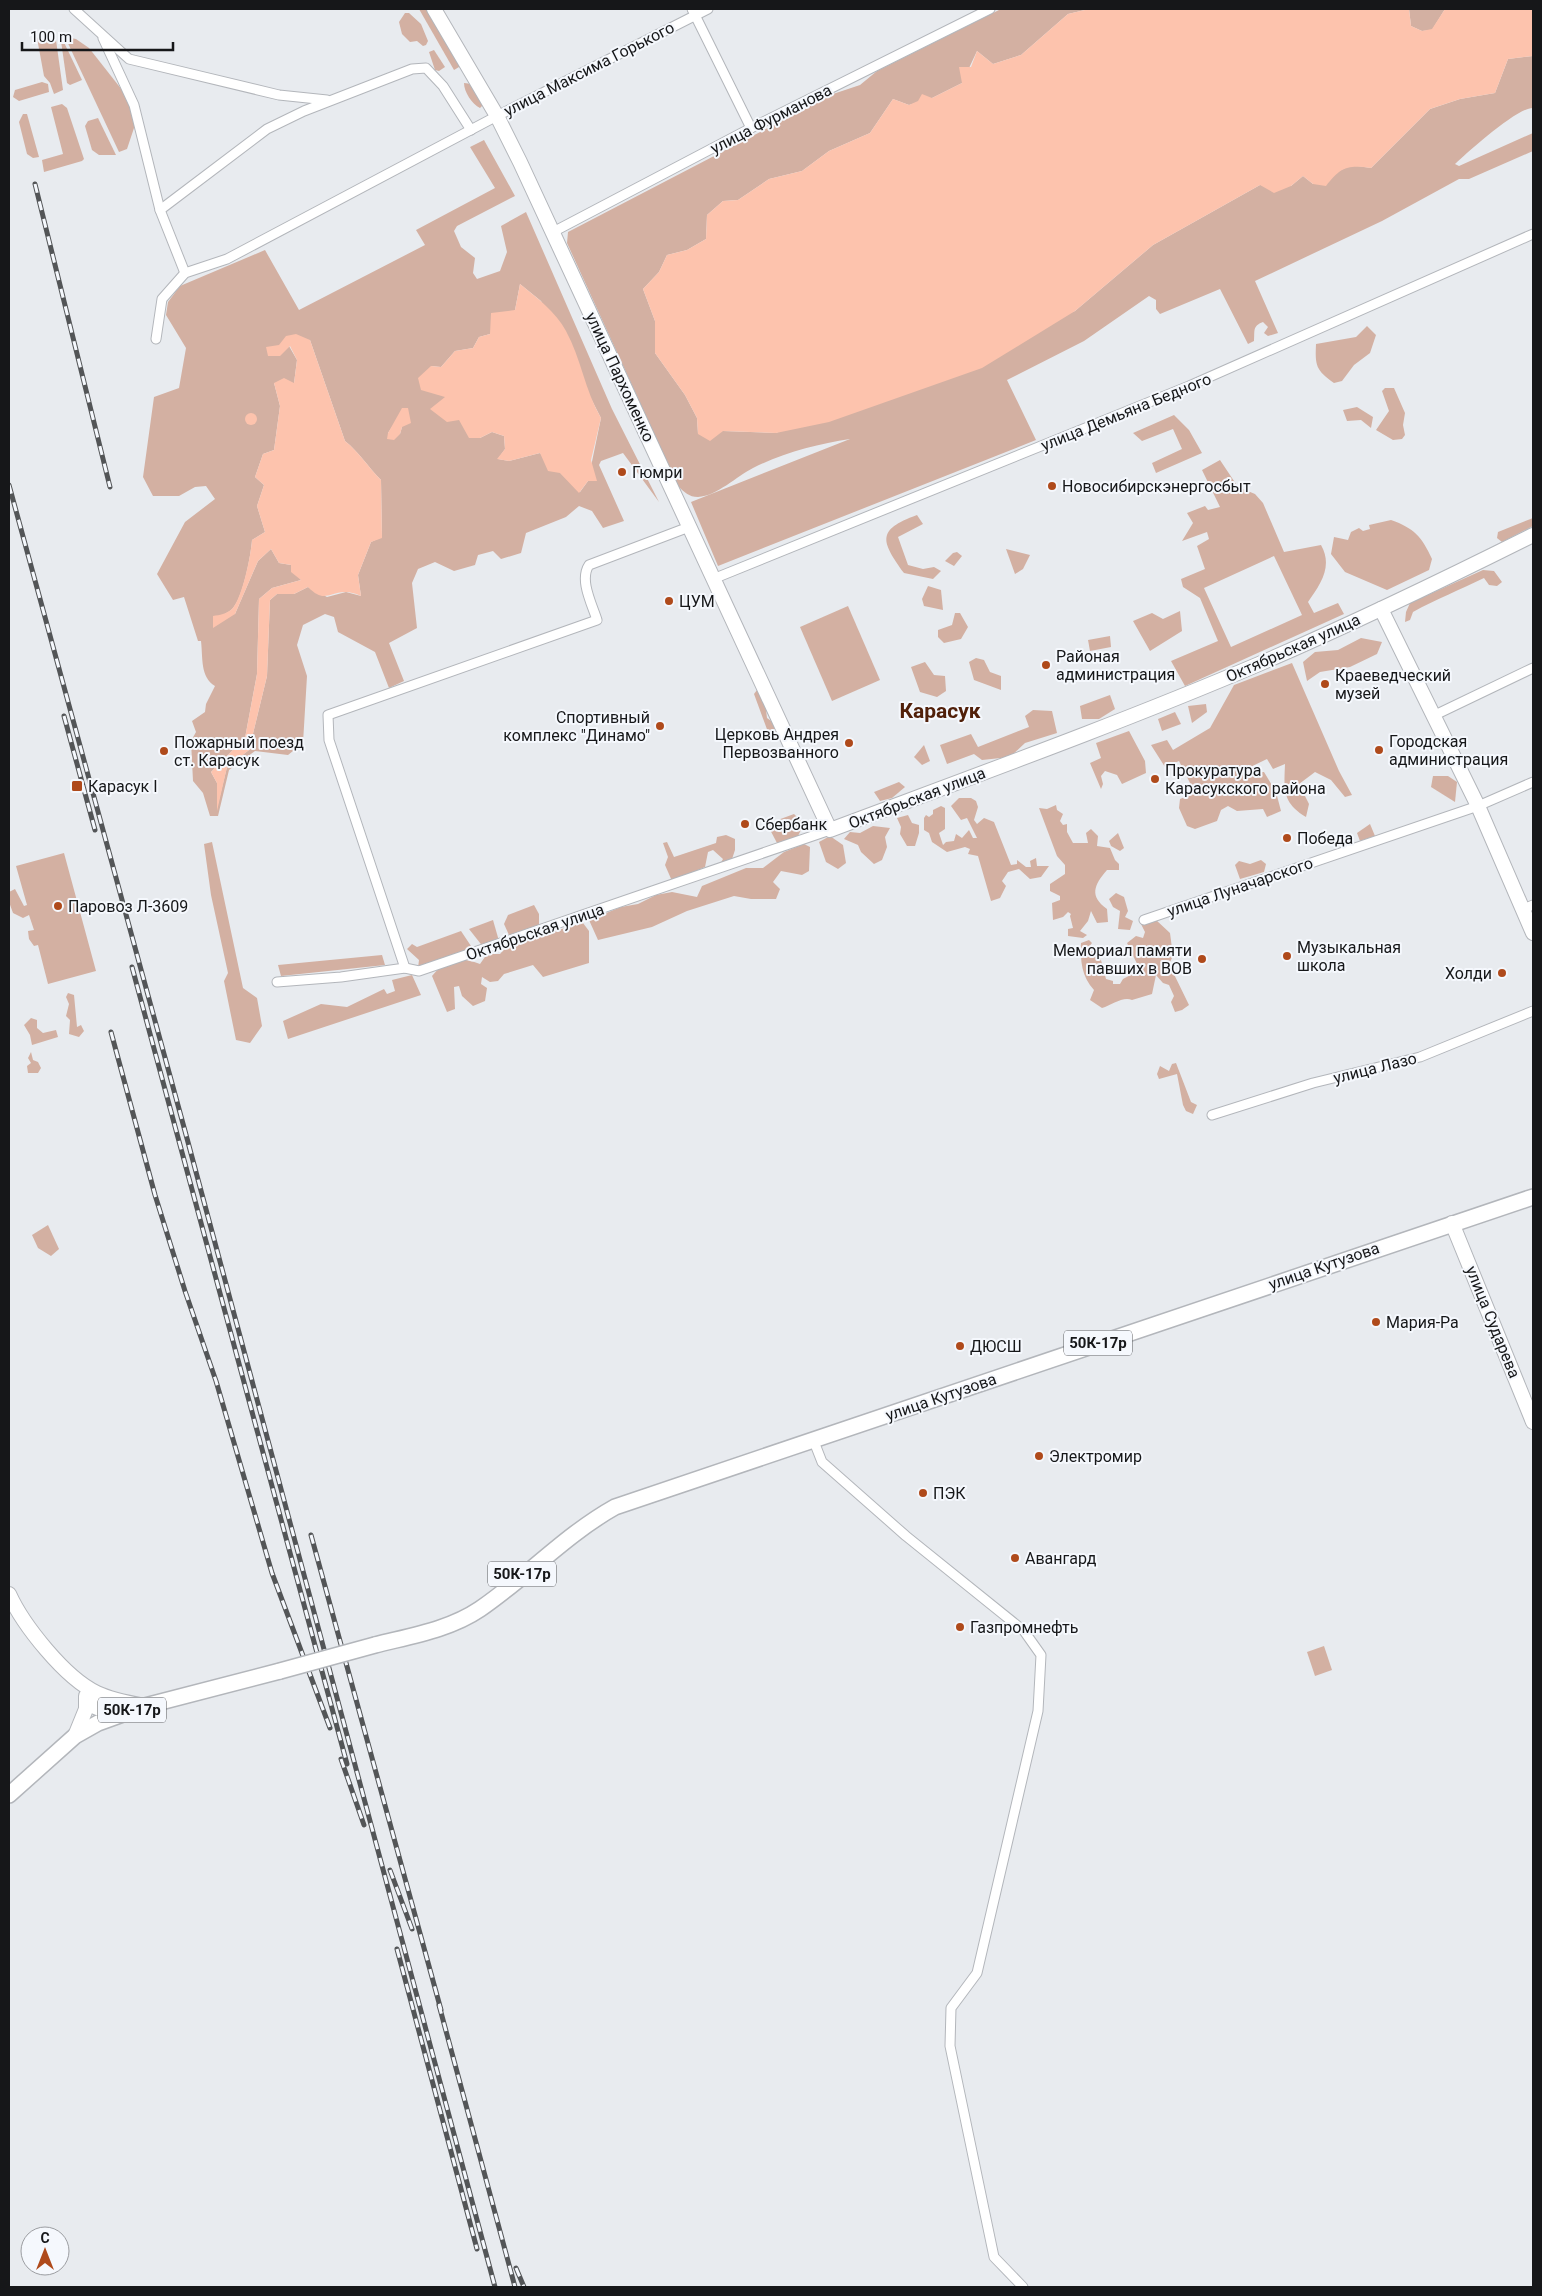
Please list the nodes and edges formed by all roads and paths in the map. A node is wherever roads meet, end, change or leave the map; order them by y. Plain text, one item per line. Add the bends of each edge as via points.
1 (74, 9) edge
2 (434, 9) edge
3 (708, 9) edge
4 (990, 9) edge
5 (978, 11) edge
6 (693, 12) edge
7 (101, 34) junction
8 (330, 100) junction
9 (497, 116) junction
10 (751, 128) junction
11 (471, 130) junction
12 (160, 210) junction
13 (553, 232) junction
14 (1533, 234) edge
15 (185, 274) junction
16 (156, 339) dead end
17 (689, 527) junction
18 (1533, 535) edge
19 (713, 579) junction
20 (1382, 609) junction
21 (1533, 668) edge
22 (1435, 715) junction
23 (1533, 782) edge
24 (1478, 806) junction
25 (830, 830) junction
26 (1528, 907) edge
27 (1144, 920) dead end
28 (1533, 933) edge
29 (405, 968) junction
30 (277, 982) dead end
31 (1533, 1010) edge
32 (1212, 1115) dead end
33 (1533, 1197) edge
34 (1452, 1223) junction
35 (1533, 1422) edge
36 (813, 1439) junction
37 (9, 1594) edge
38 (92, 1696) junction
39 (145, 1706) junction
40 (102, 1717) junction
41 (75, 1736) junction
42 (9, 1795) edge
43 (1023, 2287) edge

1 - 7 street
2 - 9 street, улица Пархоменко
3 - 6 street, улица Максима Горького
4 - 5 street, улица Фурманова
5 - 10 street, улица Фурманова
6 - 9 street, улица Максима Горького
6 - 10 street
7 - 8 street via 129,59 279,95
7 - 12 street via 134,105
8 - 11 street via 412,69 426,68 443,86
8 - 12 street via 267,129
9 - 11 street
9 - 13 street, улица Пархоменко
10 - 13 street, улица Фурманова
11 - 15 street via 227,259
12 - 15 street
13 - 17 street, улица Пархоменко
14 - 19 street, улица Демьяна Бедного via 1189,386
15 - 16 street via 162,299
17 - 19 street, улица Пархоменко
17 - 29 street via 589,565 584,579 597,620 328,714 329,740
18 - 20 street, Октябрьская улица
19 - 25 street, улица Пархоменко
20 - 22 street
20 - 25 street, Октябрьская улица via 1137,714
21 - 22 street
22 - 24 street
23 - 24 street, улица Луначарского
24 - 26 street
24 - 27 street, улица Луначарского
25 - 29 street, Октябрьская улица via 419,971
26 - 28 street
29 - 30 street, Октябрьская улица
31 - 32 street, улица Лазо via 1420,1057 1313,1083
33 - 34 main road, улица Кутузова / 50К-17р
34 - 35 street, улица Сударева
34 - 36 main road, улица Кутузова / 50К-17р
36 - 39 main road, улица Кутузова / 50К-17р, bridge via 615,1507 593,1519 480,1609 440,1628
36 - 43 street via 822,1462 906,1536 1024,1631 1041,1655 1038,1711 977,1972 951,2008 950,2046 994,2257
37 - 38 street via 51,1655
38 - 39 street
38 - 40 street via 106,1703
38 - 41 street
39 - 40 main road, 50К-17р
40 - 41 main road, 50К-17р
41 - 42 main road, 50К-17р

